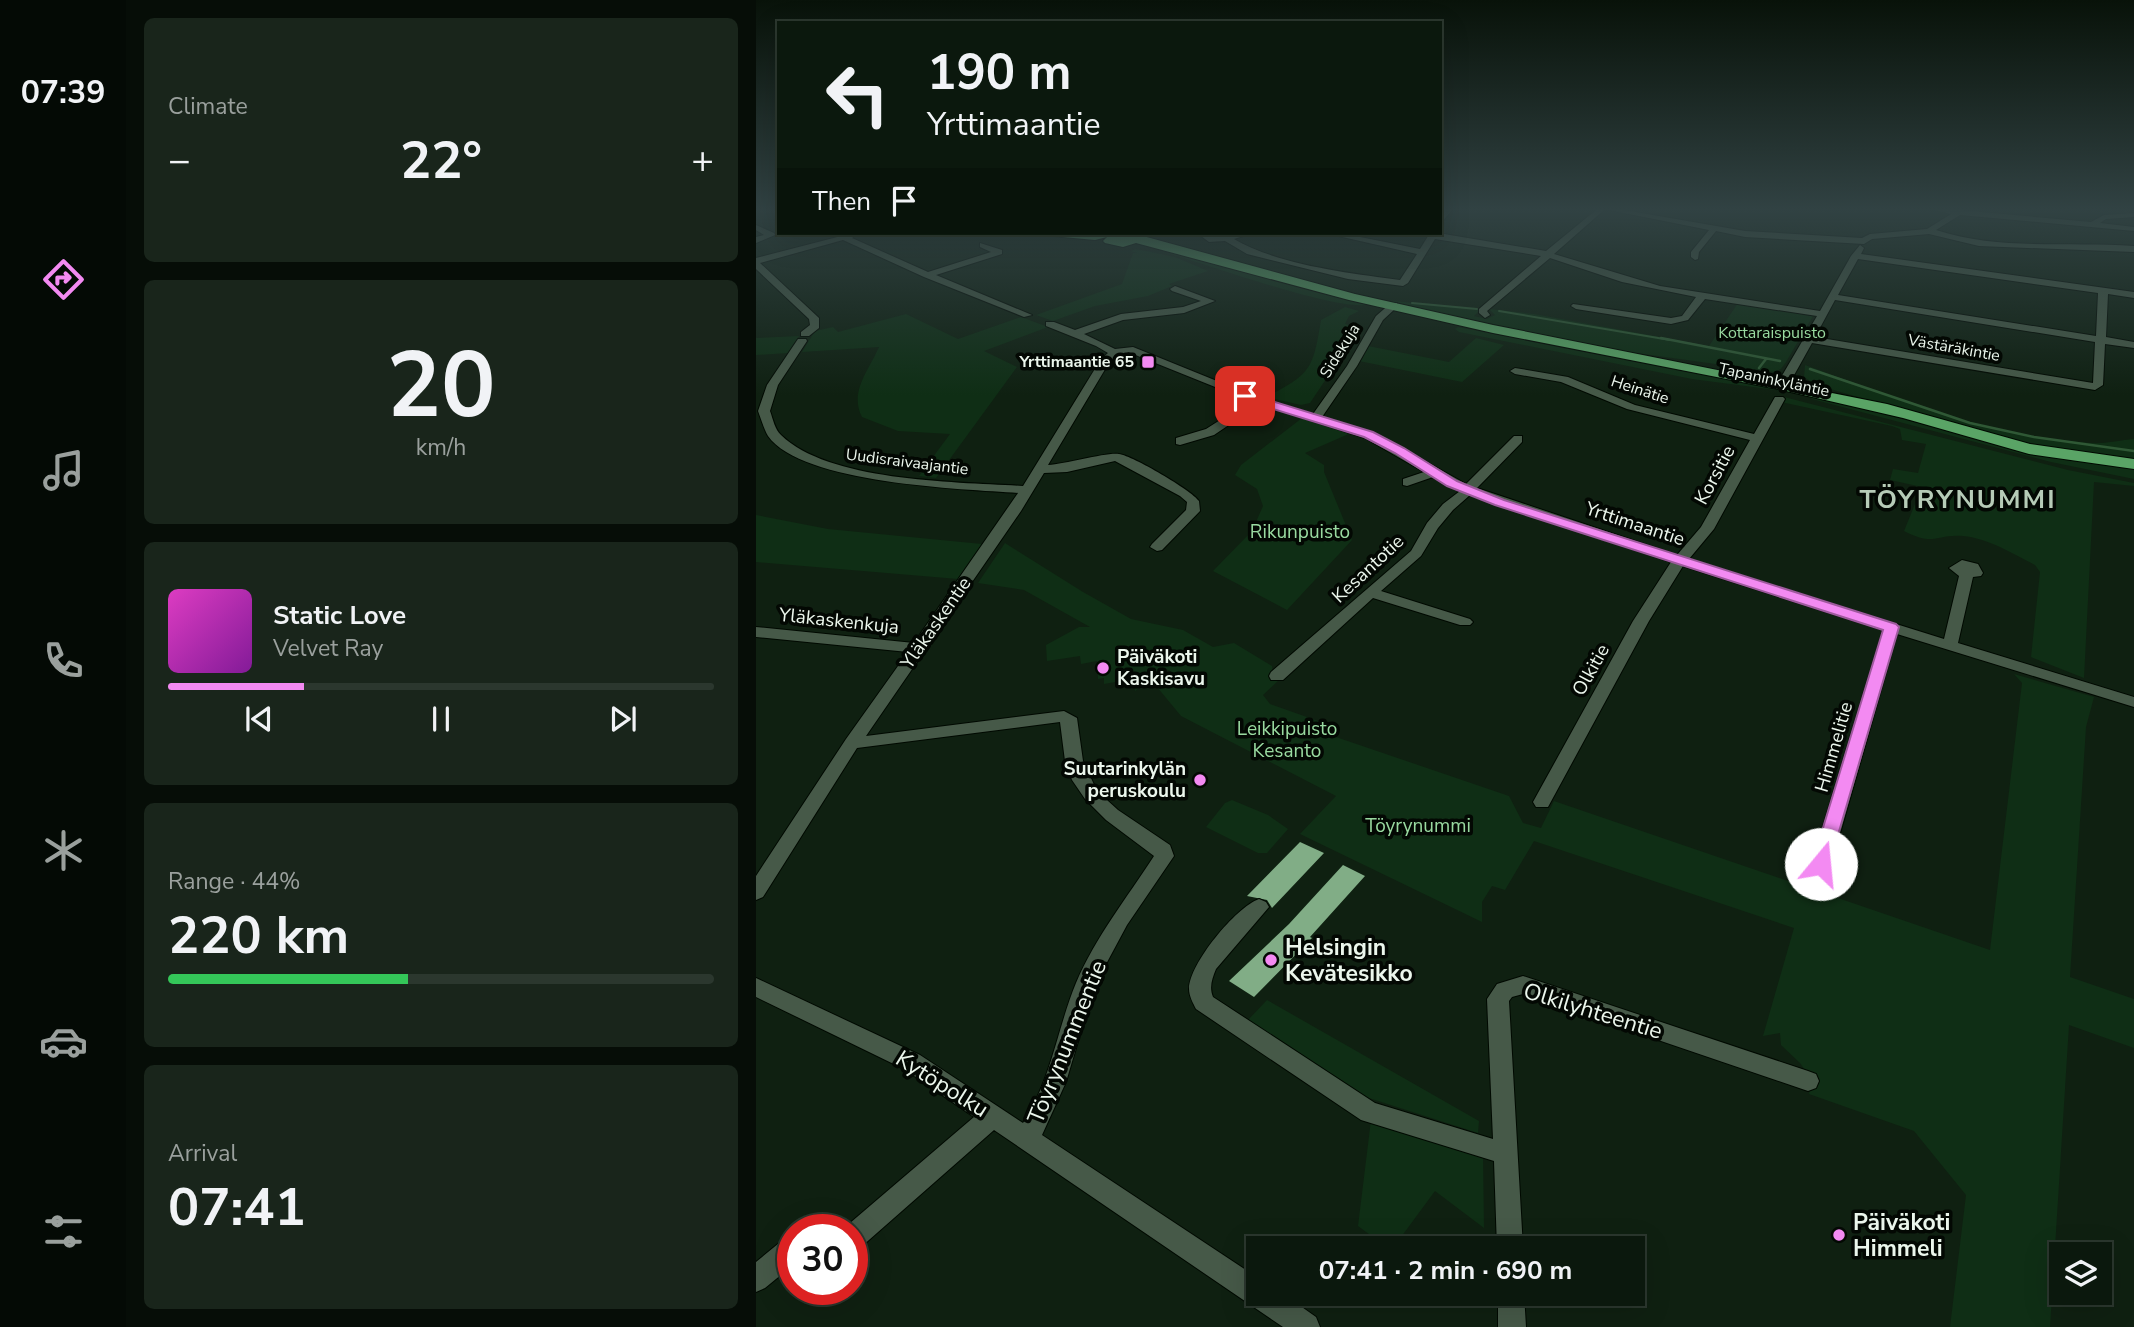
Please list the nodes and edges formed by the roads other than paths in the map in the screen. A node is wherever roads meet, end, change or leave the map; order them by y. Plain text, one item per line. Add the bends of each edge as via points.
1 (765, 272) edge
2 (920, 272) edge
3 (937, 272) edge
4 (1259, 272) edge
5 (1331, 272) edge
6 (1409, 272) edge
7 (1527, 272) edge
8 (1601, 272) edge
9 (1846, 272) edge
10 (1968, 272) edge
11 (927, 275) junction
12 (1175, 289) dead end
13 (2103, 291) junction
14 (1703, 295) junction
15 (2134, 295) edge
16 (1832, 298) junction
17 (1576, 306) dead end
18 (1392, 307) junction
19 (1822, 314) junction
20 (1027, 315) dead end
21 (1485, 315) dead end
22 (1050, 324) dead end
23 (1075, 334) junction
24 (1808, 339) junction
25 (2101, 340) junction
26 (2134, 345) edge
27 (1114, 353) junction
28 (1514, 371) dead end
29 (1782, 389) junction
30 (1258, 401) junction
31 (1316, 417) junction
32 (1756, 438) junction
33 (1518, 439) dead end
34 (1180, 442) dead end
35 (2134, 464) edge
36 (1039, 469) junction
37 (1434, 473) junction
38 (1407, 482) dead end
39 (1027, 490) junction
40 (1467, 490) junction
41 (1157, 547) dead end
42 (1679, 561) junction
43 (1966, 575) dead end
44 (1371, 593) junction
45 (1465, 622) dead end
46 (1891, 627) junction
47 (756, 632) edge
48 (1950, 645) junction
49 (918, 648) junction
50 (1281, 672) dead end
51 (2134, 702) edge
52 (852, 743) junction
53 (1542, 802) dead end
54 (1817, 879) dead end
55 (756, 892) edge
56 (1259, 907) dead end
57 (756, 987) edge
58 (1808, 1081) dead end
59 (992, 1116) junction
60 (1026, 1138) junction
61 (1503, 1153) junction
62 (868, 1224) edge
63 (1509, 1236) edge
64 (777, 1261) edge
65 (756, 1279) edge
66 (1246, 1284) edge
67 (1277, 1306) edge
68 (1511, 1306) edge
69 (1306, 1327) edge
70 (1512, 1327) edge

1 - 39 street, Uudisraivaajantie via 814,318 815,326 803,337 764,410 773,434 796,454 853,473
2 - 11 street
3 - 11 street
4 - 18 main road, Tapaninkyläntie
5 - 6 street via 1403,283
7 - 21 street via 1482,312
8 - 14 street
9 - 16 street, Korsitie
10 - 13 street
11 - 20 street
12 - 23 street via 1210,301 1184,310 1121,317
13 - 15 street
13 - 25 street
14 - 17 street via 1685,318 1671,321
14 - 19 street
16 - 19 street, Korsitie
16 - 25 street
18 - 29 main road, Tapaninkyläntie via 1455,324 1644,358
18 - 31 street, Sidekuja via 1379,318
19 - 24 street, Korsitie
22 - 23 street, Yrttimaantie
23 - 27 street, Yrttimaantie
24 - 25 street, Västäräkintie via 2095,387
24 - 29 street, Korsitie
25 - 26 street
27 - 30 street, Yrttimaantie via 1136,353
27 - 36 street, Yläkaskentie
28 - 32 street, Heinätie via 1564,379 1631,407
29 - 32 street, Korsitie
29 - 35 main road, Tapaninkyläntie via 1901,414 2029,449
30 - 31 street, Yrttimaantie
30 - 34 street via 1210,432
31 - 37 street, Yrttimaantie via 1380,440
32 - 42 street, Korsitie via 1707,529
33 - 40 street, Kesantotie
36 - 39 street, Yläkaskentie
36 - 41 street via 1117,457 1185,493 1193,501 1193,511
37 - 38 street
37 - 40 street, Yrttimaantie
39 - 49 street, Yläkaskentie
40 - 42 street, Yrttimaantie
40 - 44 street, Kesantotie via 1432,526 1416,553
42 - 46 street, Yrttimaantie
42 - 53 street, Olkitie
43 - 48 street
44 - 45 street
44 - 50 street, Kesantotie
46 - 48 street, Yrttimaantie
46 - 54 street, Himmelitie
47 - 49 street, Yläkaskenkuja
48 - 51 street, Yrttimaantie
49 - 52 street, Yläkaskentie
52 - 55 street, Yläkaskentie
52 - 60 street, Töyrynummentie via 1064,716 1071,722 1071,746 1081,780 1091,795 1163,850 1161,862 1122,914 1087,982 1041,1119
56 - 61 street via 1210,957 1200,991 1204,1003 1369,1112
57 - 59 street, Kytöpolku via 912,1062
58 - 61 street, Olkilyhteentie via 1523,985 1514,986 1498,999
59 - 60 street, Kytöpolku
59 - 62 street
60 - 66 street, Kytöpolku
61 - 63 street, Olkilyhteentie
64 - 65 street
67 - 69 street, Kytöpolku
68 - 70 street

